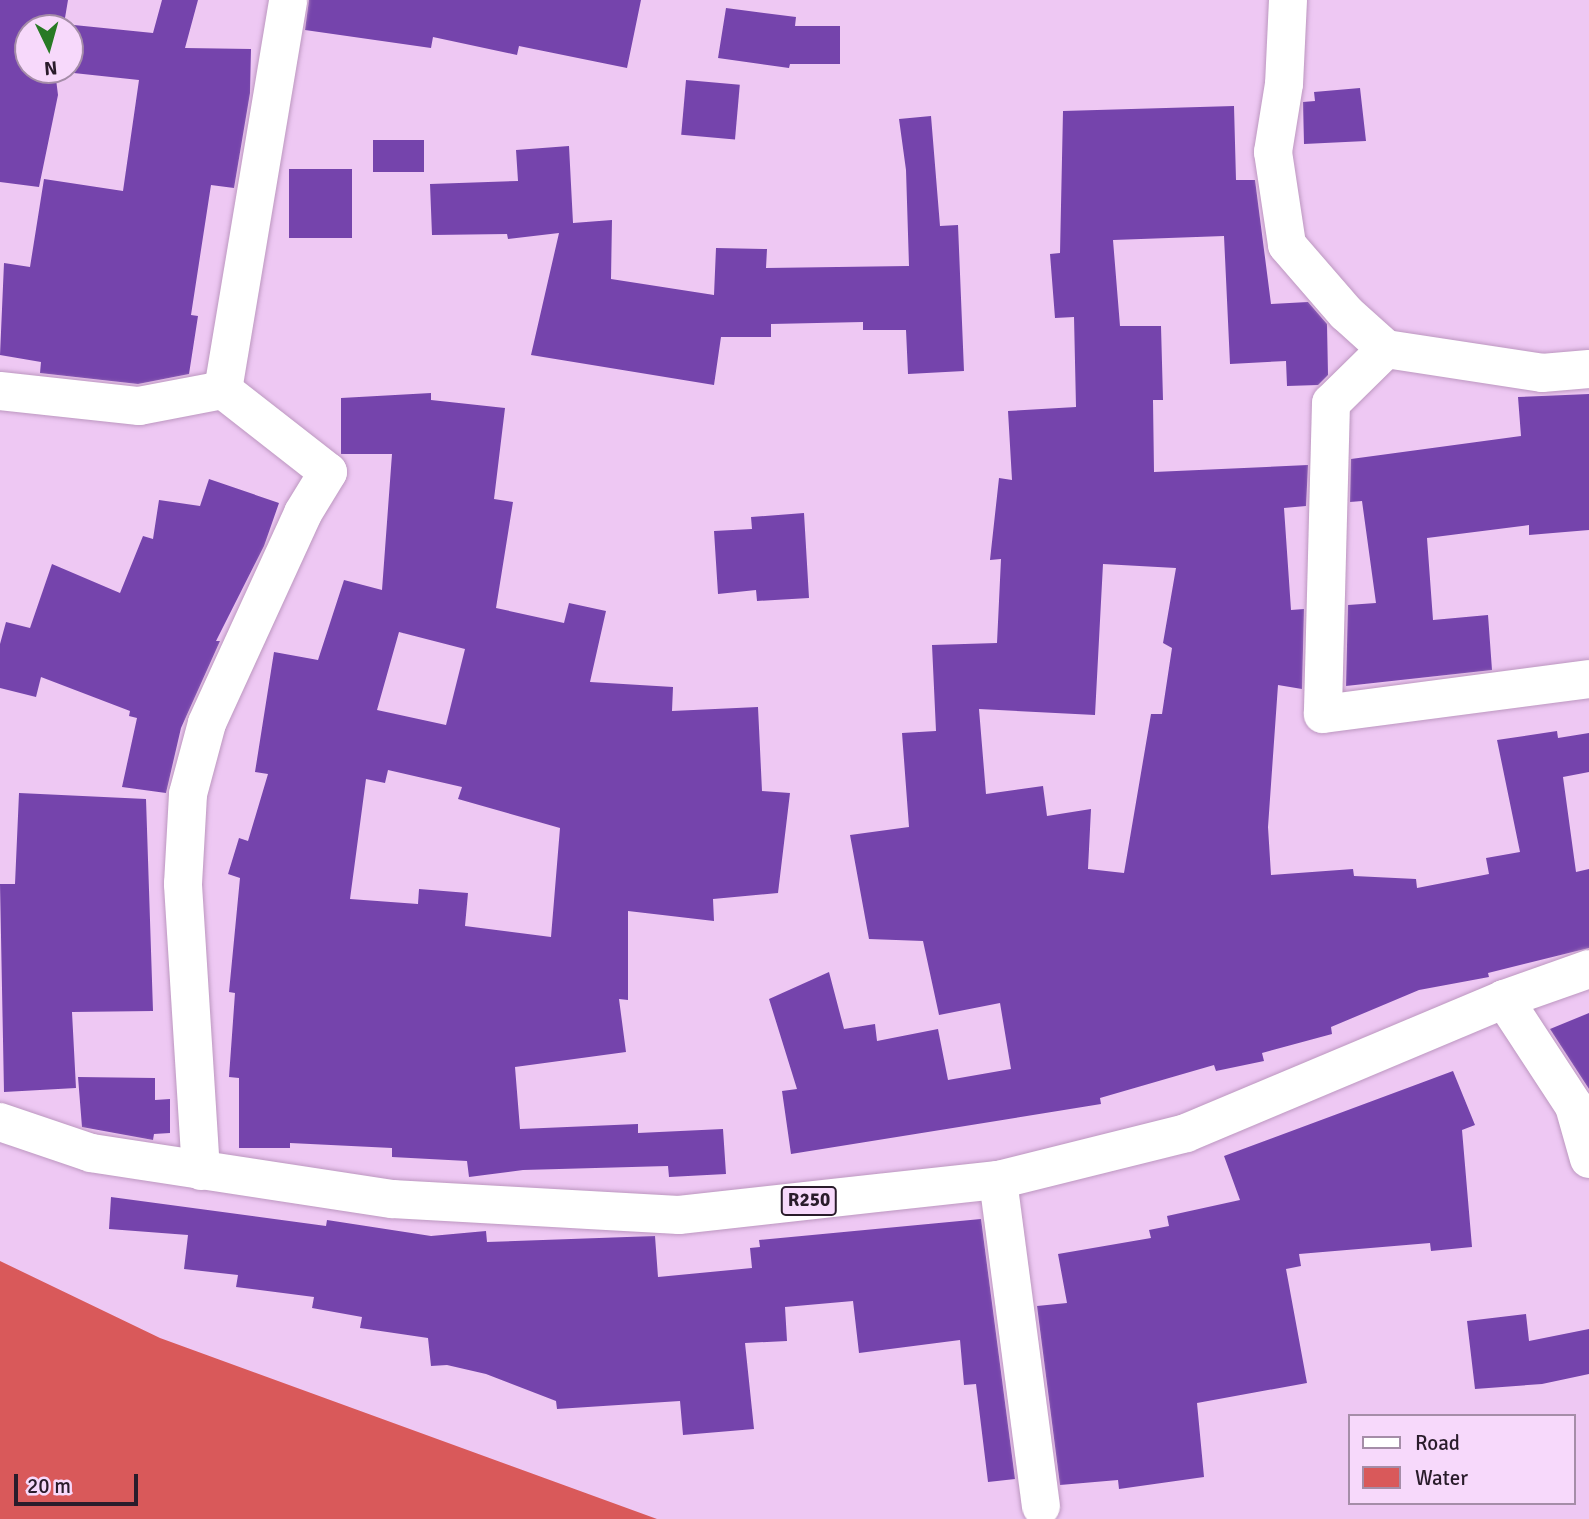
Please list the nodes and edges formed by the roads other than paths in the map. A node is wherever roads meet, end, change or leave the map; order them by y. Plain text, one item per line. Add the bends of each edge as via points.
1 (288, 0) edge
2 (1288, 0) edge
3 (1386, 348) junction
4 (1589, 369) edge
5 (223, 390) junction
6 (0, 391) edge
7 (1589, 679) edge
8 (1589, 969) edge
9 (1504, 999) junction
10 (0, 1122) edge
11 (1589, 1159) edge
12 (201, 1171) junction
13 (999, 1180) junction
14 (1041, 1507) dead end

1 - 5 street
2 - 3 street via 1284,84 1273,152 1287,245 1346,313
3 - 4 street via 1542,373
3 - 7 street via 1331,402 1323,715
5 - 6 street via 139,405
5 - 12 street via 328,472 303,513 207,723 188,794 183,884
8 - 9 street, R250
9 - 11 street via 1573,1106
9 - 13 street, R250 via 1186,1133
10 - 12 street, R250 via 91,1153
12 - 13 street, R250 via 392,1199 679,1214
13 - 14 street

